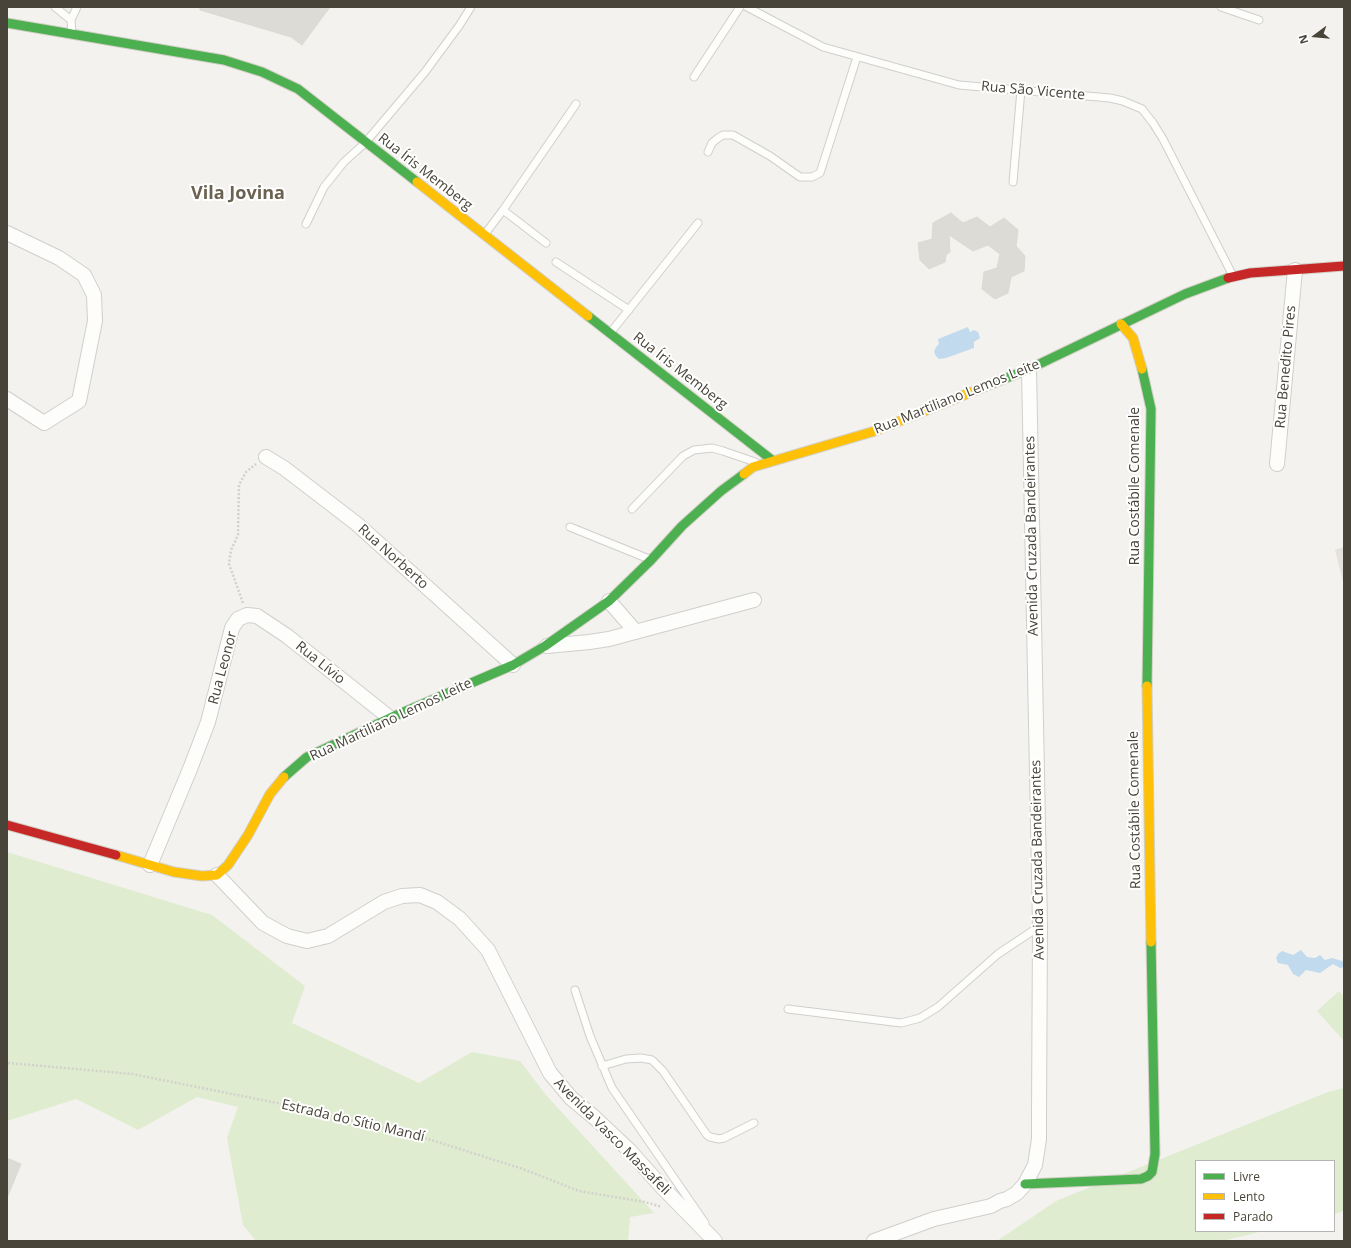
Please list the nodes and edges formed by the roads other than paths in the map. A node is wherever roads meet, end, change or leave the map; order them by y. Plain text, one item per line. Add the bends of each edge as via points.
1 (55, 7) edge
2 (77, 7) edge
3 (471, 7) edge
4 (740, 7) edge
5 (747, 7) edge
6 (1221, 7) edge
7 (72, 20) junction
8 (1259, 20) dead end
9 (7, 23) edge
10 (72, 34) junction
11 (857, 57) junction
12 (694, 77) dead end
13 (1021, 90) junction
14 (576, 104) dead end
15 (365, 143) junction
16 (708, 152) dead end
17 (1013, 182) dead end
18 (503, 210) junction
19 (698, 223) dead end
20 (306, 224) dead end
21 (7, 233) edge
22 (484, 236) junction
23 (546, 243) dead end
24 (556, 262) dead end
25 (1344, 266) edge
26 (1295, 270) junction
27 (1233, 276) junction
28 (629, 310) junction
29 (1121, 324) junction
30 (610, 334) junction
31 (1029, 369) junction
32 (7, 399) edge
33 (266, 457) road end
34 (772, 460) junction
35 (762, 464) junction
36 (1277, 464) dead end
37 (632, 509) dead end
38 (570, 527) dead end
39 (651, 560) junction
40 (754, 600) dead end
41 (609, 601) junction
42 (247, 615) joint
43 (636, 632) junction
44 (545, 646) junction
45 (512, 665) junction
46 (390, 718) junction
47 (7, 825) edge
48 (150, 865) junction
49 (217, 875) junction
50 (1040, 926) junction
51 (575, 990) dead end
52 (788, 1009) dead end
53 (602, 1066) junction
54 (754, 1123) dead end
55 (1025, 1184) junction
56 (716, 1241) edge
57 (874, 1241) edge

1 - 7 lane
2 - 7 lane
3 - 15 lane via 425,72
4 - 12 lane
5 - 11 lane, Rua São Vicente via 823,47
6 - 8 lane
7 - 10 lane
9 - 10 street, Rua Íris Memberg
10 - 15 street, Rua Íris Memberg via 224,60 262,72 298,89
11 - 13 lane, Rua São Vicente via 959,85
11 - 16 lane via 820,173 812,177 800,177 770,156 732,136 723,135 718,138
13 - 17 lane
13 - 27 lane, Rua São Vicente via 1123,100 1142,109 1163,140
14 - 18 lane
15 - 20 lane via 344,162 324,188
15 - 22 street, Rua Íris Memberg
18 - 22 lane
18 - 23 lane
19 - 28 lane
21 - 32 street via 59,258 84,276 94,296 94,321 79,401 44,423
22 - 30 street, Rua Íris Memberg
24 - 28 lane
25 - 26 street, Rua Martiliano Lemos Leite
26 - 27 street, Rua Martiliano Lemos Leite
26 - 36 street, Rua Benedito Pires
27 - 29 street, Rua Martiliano Lemos Leite via 1185,294
28 - 30 lane
29 - 31 street, Rua Martiliano Lemos Leite
29 - 55 street, Rua Costábile Comenale via 1132,338 1140,358 1151,410 1147,699 1155,1154 1152,1172 1141,1179
30 - 34 street, Rua Íris Memberg
31 - 34 street, Rua Martiliano Lemos Leite via 875,431
31 - 50 street, Avenida Cruzada Bandeirantes
33 - 45 street, Rua Norberto via 357,524
34 - 35 street, Rua Martiliano Lemos Leite
35 - 37 lane via 723,451 703,448 694,450 683,456
35 - 39 street, Rua Martiliano Lemos Leite via 753,467 721,491 682,526
38 - 39 lane
39 - 41 street, Rua Martiliano Lemos Leite
40 - 43 street, Rua Martiliano Lemos Leite
41 - 43 street
41 - 44 street, Rua Martiliano Lemos Leite
42 - 46 street, Rua Lívio via 257,616 287,636
42 - 48 street, Rua Leonor via 238,619 232,628 208,722
43 - 44 street, Rua Martiliano Lemos Leite via 590,642
44 - 45 street, Rua Martiliano Lemos Leite
45 - 46 street, Rua Martiliano Lemos Leite
46 - 49 street, Rua Martiliano Lemos Leite via 307,757 287,774 270,794 248,836 228,865
47 - 48 street
48 - 49 street via 174,872 202,876
49 - 56 street, Avenida Vasco Massafeli via 264,923 287,936 306,941 328,936 384,902 402,896 420,895 437,902 454,914 488,950 550,1073 570,1098 629,1150
50 - 52 lane via 998,954 938,1007 920,1018 901,1023
50 - 55 street, Avenida Cruzada Bandeirantes via 1039,1139 1035,1165
51 - 53 lane
53 - 54 lane via 626,1059 652,1060 663,1071 710,1137 724,1138
53 - 56 lane via 612,1088
55 - 57 street, Avenida Cruzada Bandeirantes via 1012,1196 991,1206 934,1219

